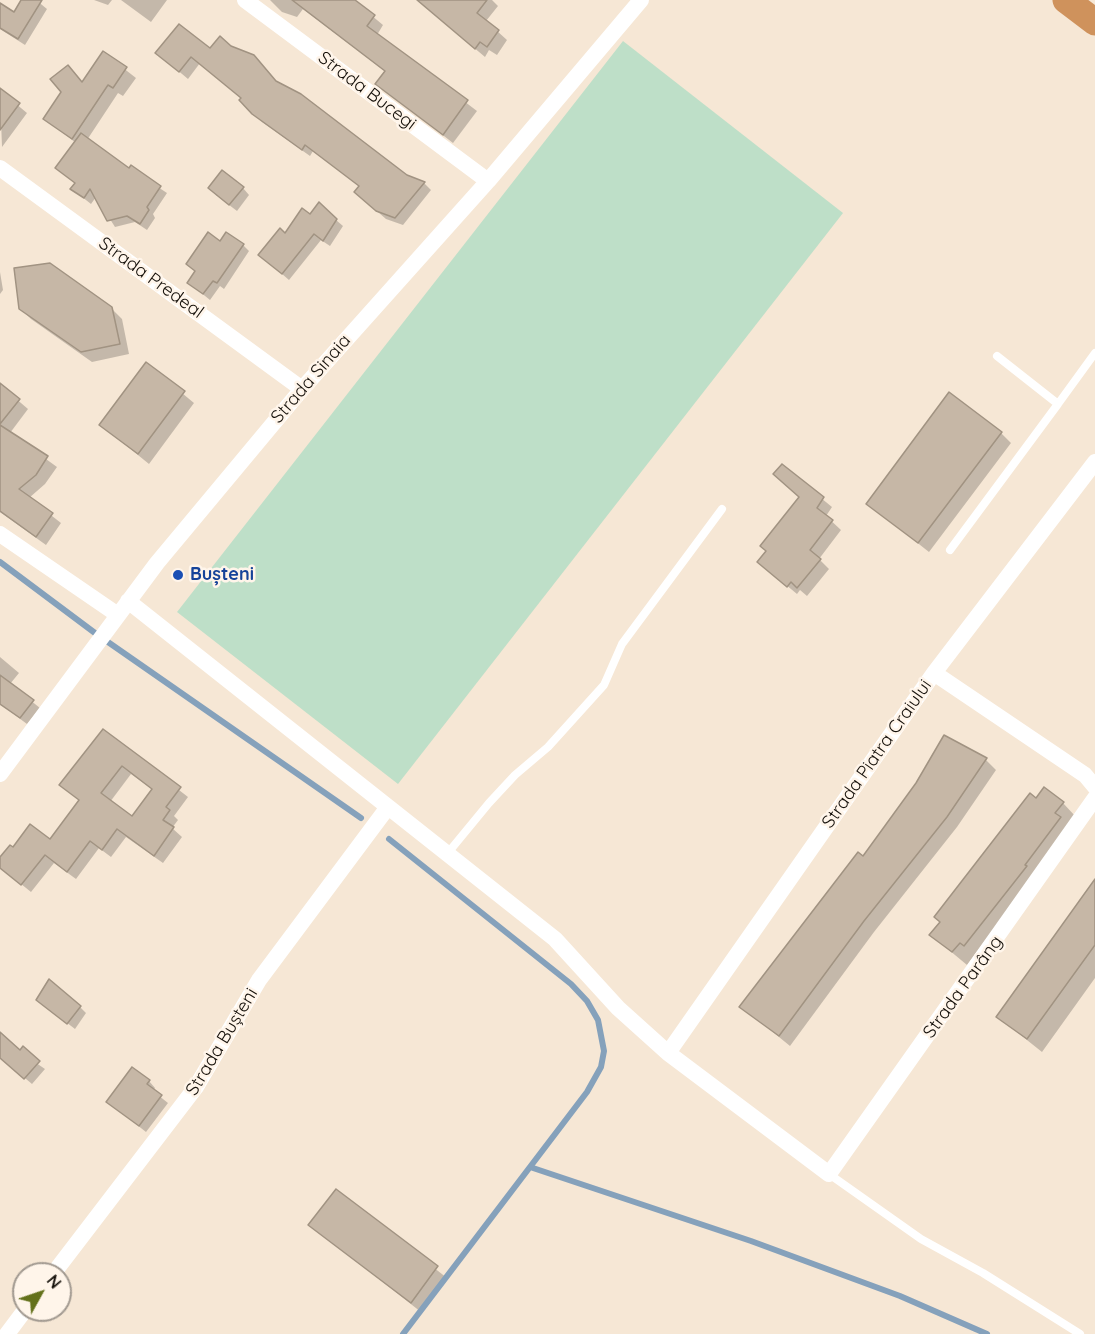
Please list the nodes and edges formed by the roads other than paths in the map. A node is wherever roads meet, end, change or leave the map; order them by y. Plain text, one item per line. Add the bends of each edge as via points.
1 (245, 0) edge
2 (641, 0) edge
3 (1066, 0) edge
4 (1095, 22) edge
5 (0, 168) edge
6 (488, 181) junction
7 (1095, 353) edge
8 (997, 356) dead end
9 (302, 388) junction
10 (1058, 404) junction
11 (1095, 462) edge
12 (722, 509) dead end
13 (0, 534) edge
14 (950, 550) dead end
15 (128, 601) junction
16 (118, 615) junction
17 (934, 673) junction
18 (0, 774) edge
19 (1095, 787) edge
20 (1095, 798) edge
21 (388, 807) junction
22 (447, 855) junction
23 (668, 1053) junction
24 (829, 1174) junction
25 (62, 1262) edge
26 (1080, 1334) edge

1 - 6 street, Strada Bucegi
2 - 6 street, Strada Sinaia
3 - 4 highway
5 - 9 street, Strada Predeal
6 - 9 street, Strada Sinaia
7 - 10 lane
8 - 10 lane
9 - 15 street, Strada Sinaia
10 - 14 lane
11 - 17 street, Strada Piatra Craiului
12 - 22 lane via 622,644 604,685 548,747 489,803
13 - 16 street
15 - 16 street, Strada Sinaia
15 - 21 street
16 - 18 street, Strada Sinaia
17 - 19 street via 1085,775
17 - 23 street, Strada Piatra Craiului
20 - 24 street, Strada Parâng
21 - 22 street
21 - 25 street, Strada Bușteni via 260,980 196,1087
22 - 23 street via 555,939 618,1008
23 - 24 street
24 - 26 lane via 921,1239

